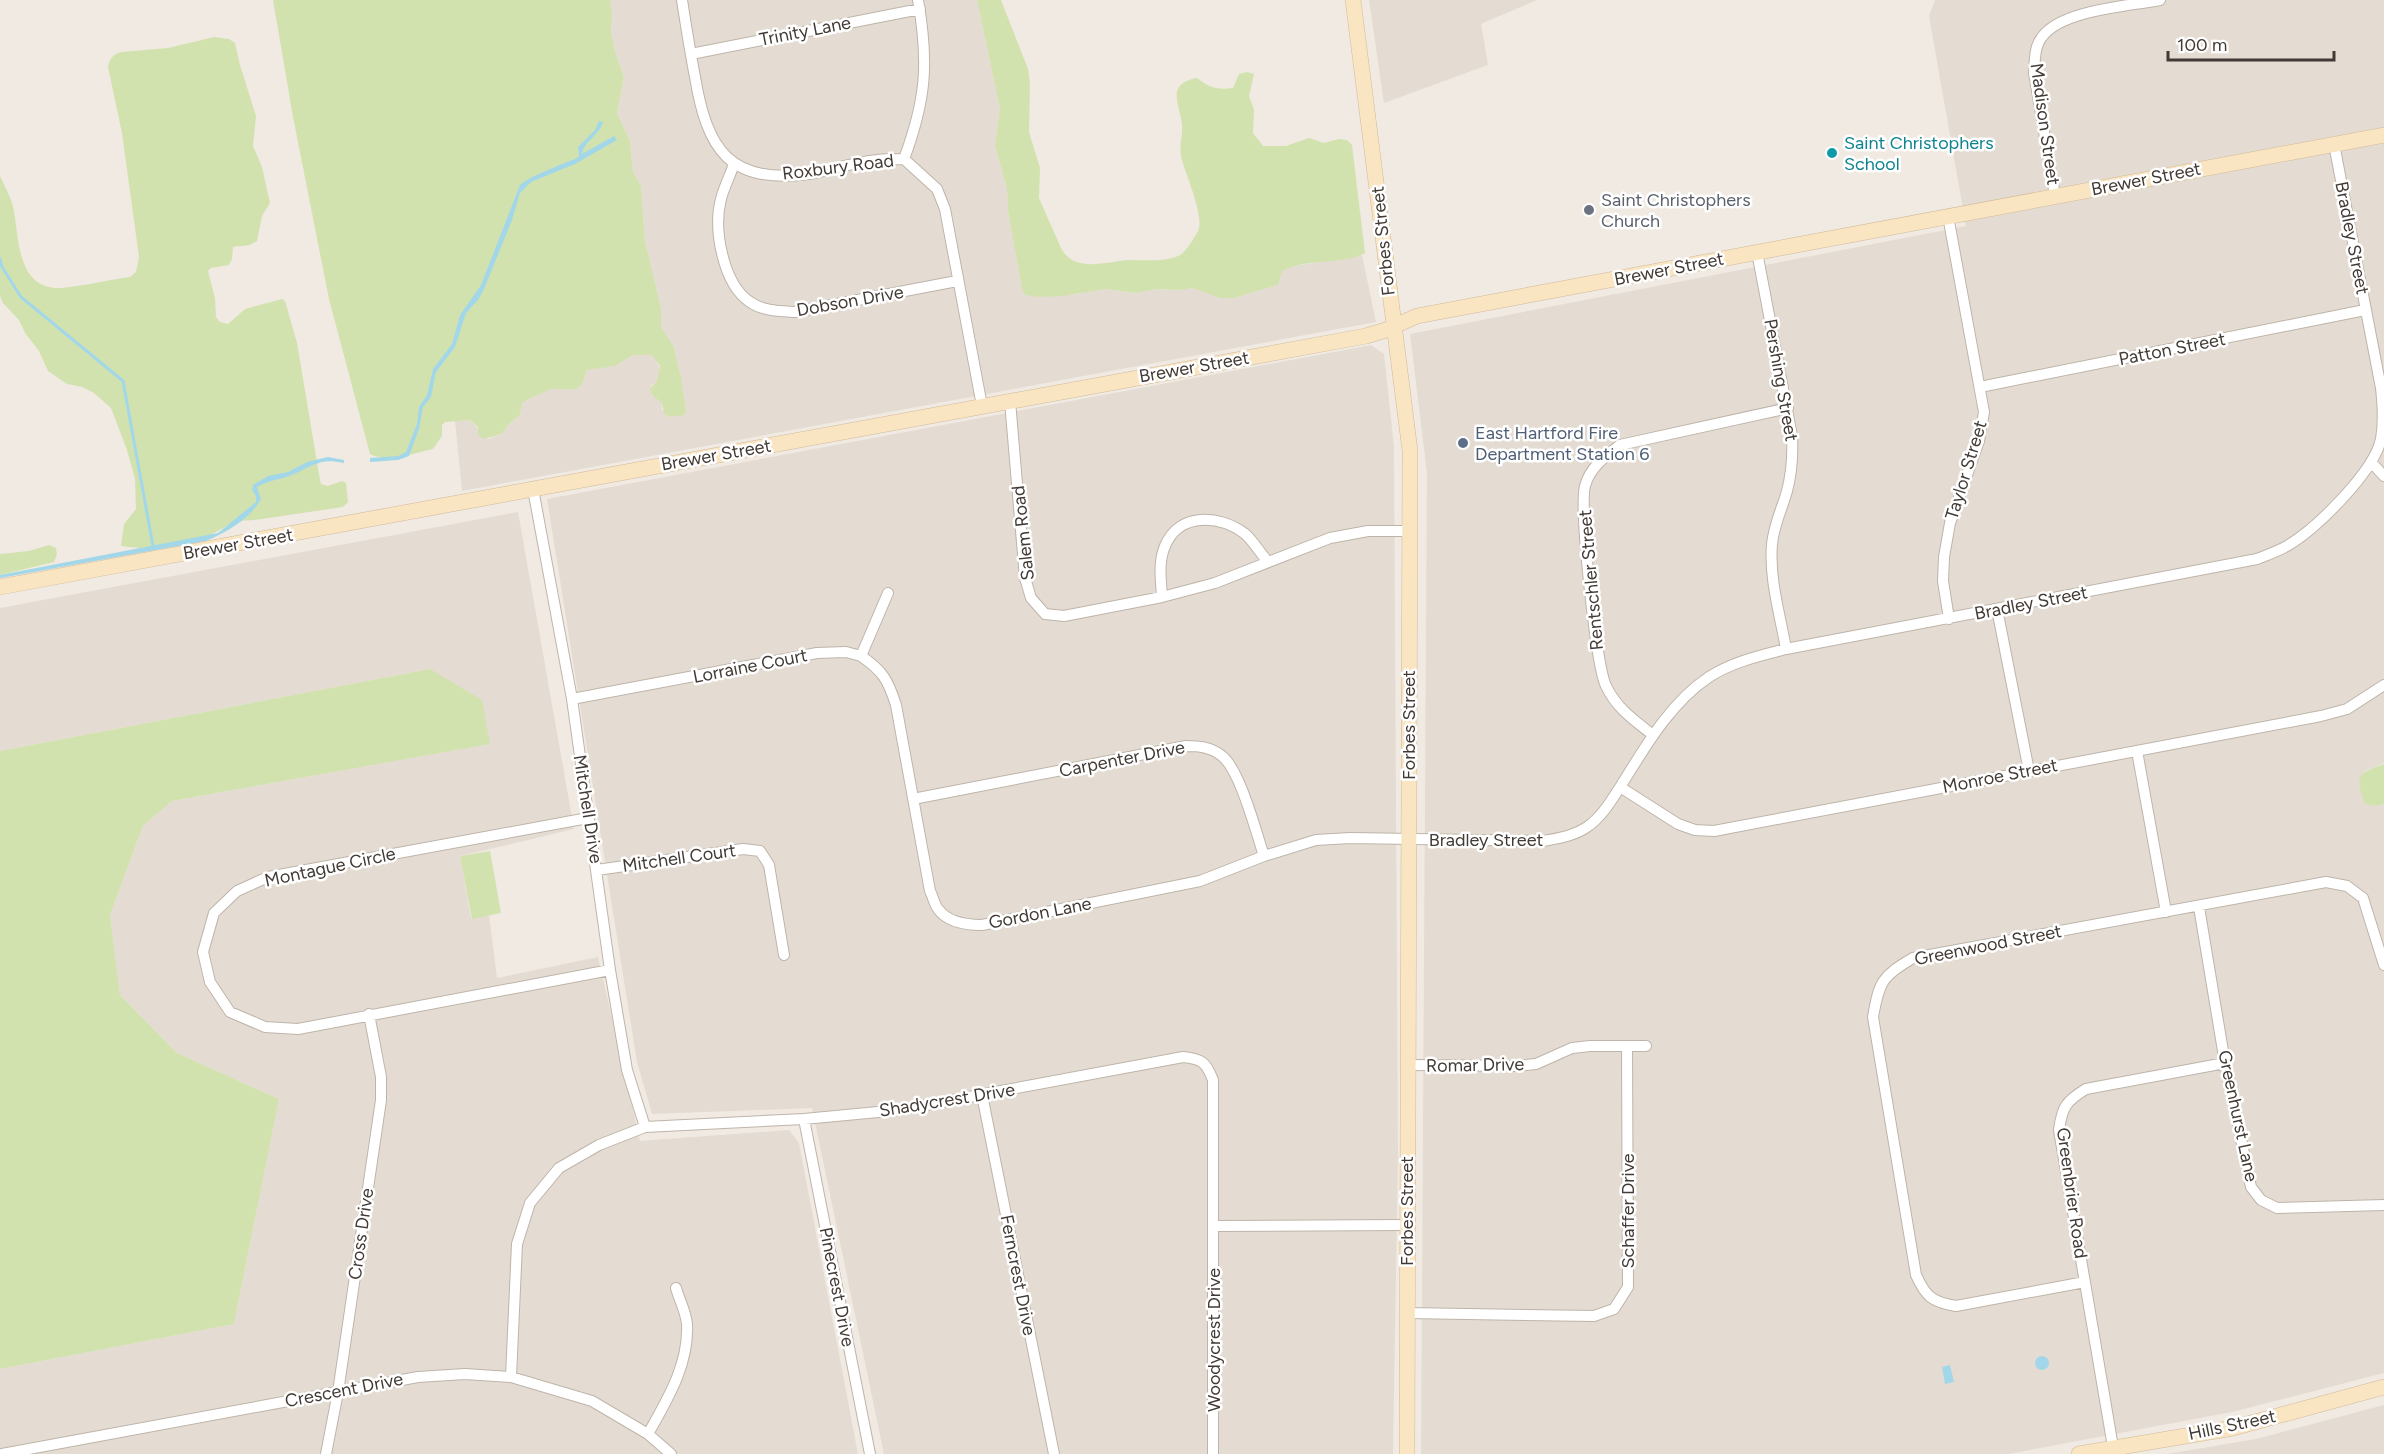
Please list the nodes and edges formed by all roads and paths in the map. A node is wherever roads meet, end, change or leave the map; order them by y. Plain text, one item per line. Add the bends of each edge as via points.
1 (682, 0) edge
2 (1353, 0) edge
3 (2160, 0) edge
4 (919, 4) edge
5 (691, 54) junction
6 (2384, 135) edge
7 (2334, 144) junction
8 (904, 159) junction
9 (734, 164) junction
10 (2055, 196) junction
11 (1948, 216) junction
12 (1758, 252) junction
13 (957, 281) junction
14 (2365, 310) junction
15 (1393, 327) junction
16 (1980, 387) junction
17 (1010, 401) junction
18 (982, 406) junction
19 (1788, 408) junction
20 (2372, 463) junction
21 (2384, 476) edge
22 (533, 489) junction
23 (1410, 531) junction
24 (1268, 562) junction
25 (0, 587) edge
26 (888, 593) dead end
27 (1162, 597) junction
28 (1997, 609) junction
29 (1949, 619) junction
30 (1786, 648) junction
31 (861, 656) junction
32 (2384, 685) edge
33 (572, 699) junction
34 (1653, 735) junction
35 (2137, 751) junction
36 (2029, 771) junction
37 (1620, 787) junction
38 (913, 800) junction
39 (588, 818) junction
40 (1409, 840) junction
41 (1264, 856) junction
42 (597, 870) junction
43 (2199, 907) junction
44 (2166, 912) junction
45 (784, 955) dead end
46 (2384, 965) edge
47 (610, 970) junction
48 (369, 1014) junction
49 (1627, 1046) junction
50 (1646, 1046) dead end
51 (2225, 1063) junction
52 (1408, 1065) junction
53 (982, 1095) junction
54 (804, 1119) junction
55 (645, 1127) junction
56 (2384, 1205) edge
57 (1406, 1225) junction
58 (1215, 1226) junction
59 (2085, 1282) junction
60 (676, 1288) dead end
61 (1407, 1313) junction
62 (511, 1377) junction
63 (2384, 1387) edge
64 (338, 1392) junction
65 (648, 1434) junction
66 (2114, 1448) junction
67 (2, 1454) edge
68 (326, 1454) edge
69 (671, 1454) edge
70 (870, 1454) edge
71 (1054, 1454) edge
72 (1213, 1454) edge
73 (1407, 1454) edge
74 (2079, 1454) edge

1 - 5 street
2 - 15 main road, Forbes Street
3 - 10 street, Madison Street via 2074,16 2056,23 2041,38 2034,73
4 - 5 street, Trinity Lane
4 - 8 street, Roxbury Road via 925,82 918,124
5 - 9 street via 706,127 717,147
6 - 7 main road, Brewer Street
7 - 10 main road, Brewer Street
7 - 14 street, Bradley Street
8 - 9 street, Roxbury Road via 780,176
8 - 13 street, Roxbury Road via 937,189 945,209
9 - 13 street, Dobson Drive via 720,201 719,234 723,262 734,285 749,302 771,311 795,312
10 - 11 main road, Brewer Street
11 - 12 main road, Brewer Street
11 - 16 street, Taylor Street
12 - 15 main road, Brewer Street via 1417,316
12 - 19 street, Pershing Street
13 - 18 street, Roxbury Road
14 - 16 street, Patton Street
14 - 20 street, Bradley Street via 2384,416 2381,441
15 - 17 main road, Brewer Street via 1366,336
15 - 23 main road, Forbes Street via 1409,436
16 - 29 street, Taylor Street via 1984,412 1979,441 1950,523 1944,557
17 - 18 main road, Brewer Street
17 - 27 street, Salem Road via 1025,578 1031,598 1045,614 1064,616
18 - 22 main road, Brewer Street
19 - 30 street, Pershing Street via 1793,464 1772,545 1772,572
19 - 34 street, Rentschler Street via 1620,445 1599,462 1585,485 1583,513 1598,660 1605,685 1620,709
20 - 21 street
20 - 28 street, Bradley Street via 2313,527 2287,546 2257,559
22 - 25 main road, Brewer Street
22 - 33 street, Mitchell Drive
23 - 24 street, Salem Road via 1368,531 1330,538
23 - 40 main road, Forbes Street
24 - 27 street, Salem Road via 1215,583
24 - 27 street via 1246,534 1224,521 1202,518 1179,528 1165,545 1160,570
26 - 31 street
28 - 29 street, Bradley Street
28 - 36 street
29 - 30 street, Bradley Street
30 - 34 street, Bradley Street via 1736,663 1707,678
31 - 33 street, Lorraine Court via 817,653
31 - 38 street, Gordon Lane via 888,681
32 - 35 street, Monroe Street via 2347,709 2321,716
33 - 39 street, Mitchell Drive
34 - 37 street, Bradley Street
35 - 36 street, Monroe Street
35 - 44 street
36 - 37 street, Monroe Street via 1714,831 1678,824
37 - 40 street, Bradley Street via 1588,827 1567,837 1544,841
38 - 41 street, Carpenter Drive via 1186,746 1204,746 1223,756 1236,775
38 - 41 street, Gordon Lane via 930,891 938,909 951,920 966,925 1200,881
39 - 42 street, Mitchell Drive
39 - 48 street, Montague Circle via 268,877 237,891 214,913 203,952 210,982 230,1012 265,1027 298,1029
40 - 41 street, Gordon Lane via 1317,840
40 - 52 main road, Forbes Street
42 - 45 street, Mitchell Court via 743,849 760,851 769,865
42 - 47 street, Mitchell Drive
43 - 44 street, Greenwood Street
43 - 46 street, Greenwood Street via 2326,882 2347,886 2363,898
43 - 51 street, Greenhurst Lane
44 - 59 street, Greenwood Street via 1913,958 1890,972 1878,990 1873,1017 1916,1275 1923,1292 1937,1302 1956,1306
47 - 48 street, Montague Circle
47 - 55 street, Mitchell Drive via 627,1070
48 - 64 street, Cross Drive via 381,1077 381,1100
49 - 50 street, Romar Drive
49 - 52 street, Romar Drive via 1572,1048 1536,1064 1515,1066
49 - 61 street, Schaffer Drive via 1628,1287 1614,1308 1594,1316
51 - 56 street, Greenhurst Lane via 2249,1178 2261,1200 2277,1208
51 - 59 street, Greenbrier Road via 2086,1089 2069,1099 2061,1114 2060,1130
52 - 57 main road, Forbes Street
53 - 54 street, Shadycrest Drive via 899,1110
53 - 58 street, Shadycrest Drive via 1183,1057 1196,1058 1208,1066 1213,1080
53 - 71 street, Ferncrest Drive
54 - 55 street, Shadycrest Drive
54 - 70 street, Pinecrest Drive
55 - 62 street, Shadycrest Drive via 599,1145 560,1168 530,1203 517,1244
57 - 58 street
57 - 61 main road, Forbes Street
58 - 72 street, Woodycrest Drive
59 - 66 street, Greenbrier Road
60 - 65 street via 687,1323 683,1363
61 - 73 main road, Forbes Street
62 - 64 street, Crescent Drive via 418,1377
62 - 65 street, Crescent Drive via 592,1401
63 - 66 main road, Hills Street via 2233,1428
64 - 67 street, Crescent Drive
64 - 68 street, Cross Drive
65 - 69 street, Crescent Drive
66 - 74 main road, Hills Street

